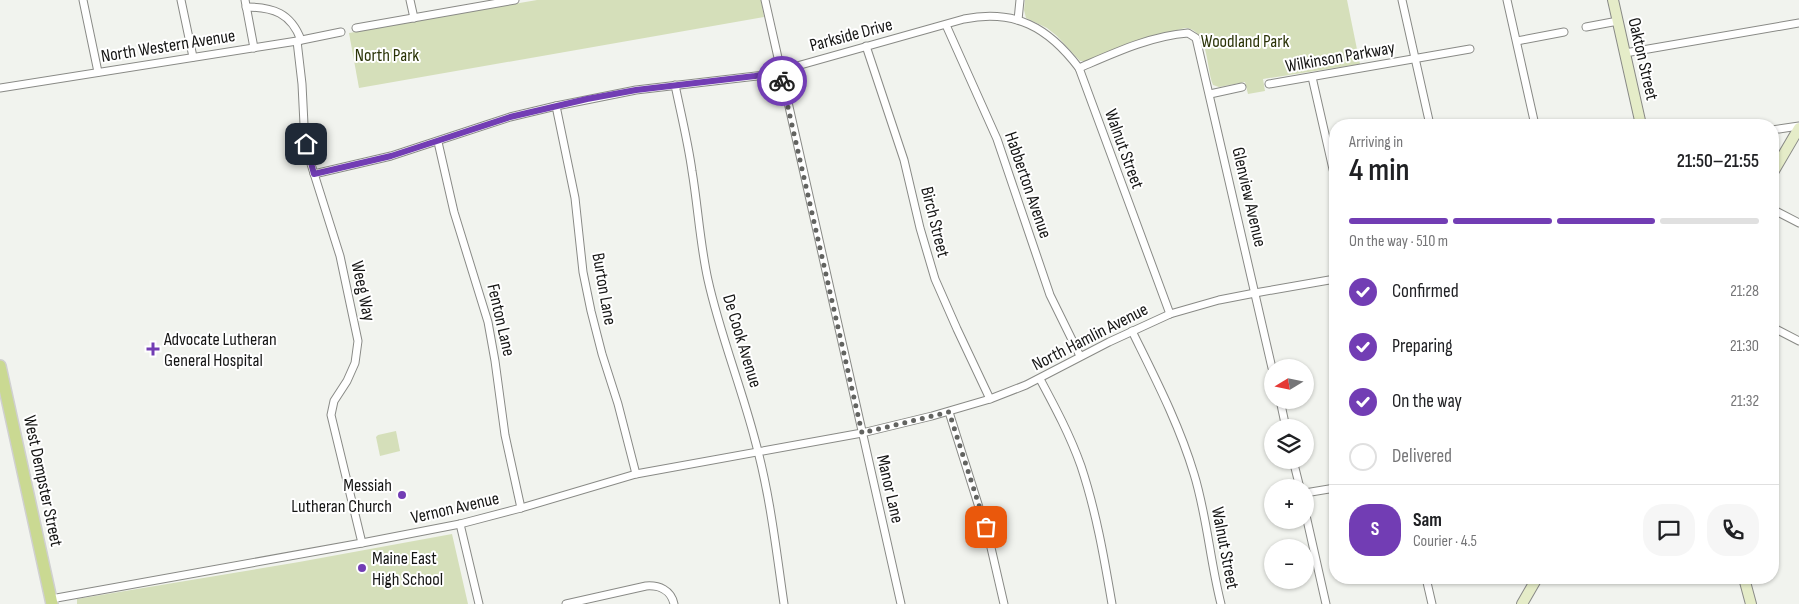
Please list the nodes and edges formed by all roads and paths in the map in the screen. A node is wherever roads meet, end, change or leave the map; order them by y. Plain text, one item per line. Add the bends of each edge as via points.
1 (82, 0) edge
2 (181, 0) edge
3 (410, 0) edge
4 (515, 0) edge
5 (765, 0) edge
6 (1020, 0) edge
7 (1402, 0) edge
8 (1507, 0) edge
9 (1613, 0) edge
10 (245, 3) edge
11 (414, 18) junction
12 (1018, 20) junction
13 (1618, 22) junction
14 (1799, 23) edge
15 (946, 24) junction
16 (1586, 27) dead end
17 (356, 28) dead end
18 (341, 32) dead end
19 (1564, 32) dead end
20 (299, 41) junction
21 (1517, 41) junction
22 (866, 46) junction
23 (254, 48) junction
24 (1470, 49) dead end
25 (1625, 53) junction
26 (193, 57) junction
27 (1415, 59) junction
28 (1079, 68) junction
29 (780, 71) junction
30 (98, 72) junction
31 (1312, 76) junction
32 (1269, 84) dead end
33 (675, 85) junction
34 (1242, 87) dead end
35 (0, 88) edge
36 (1210, 94) junction
37 (556, 106) junction
38 (1429, 119) edge
39 (1535, 119) edge
40 (1640, 119) edge
41 (1799, 127) edge
42 (1779, 129) edge
43 (438, 142) junction
44 (1329, 151) edge
45 (1779, 162) edge
46 (314, 174) junction
47 (1779, 213) edge
48 (1799, 223) edge
49 (1329, 280) edge
50 (1256, 293) junction
51 (1170, 314) junction
52 (1132, 331) junction
53 (1779, 331) edge
54 (1799, 341) edge
55 (1080, 356) junction
56 (1270, 359) edge
57 (0, 369) edge
58 (1040, 379) junction
59 (990, 399) junction
60 (949, 412) junction
61 (862, 433) junction
62 (758, 451) junction
63 (636, 474) junction
64 (1329, 489) edge
65 (1314, 492) edge
66 (522, 508) junction
67 (460, 524) junction
68 (1309, 529) edge
69 (362, 543) junction
70 (1427, 584) edge
71 (1534, 584) edge
72 (1745, 584) edge
73 (52, 601) edge
74 (479, 604) edge
75 (566, 604) edge
76 (674, 604) edge
77 (784, 604) edge
78 (900, 604) edge
79 (1004, 604) edge
80 (1112, 604) edge
81 (1221, 604) edge
82 (1326, 604) edge
83 (1432, 604) edge
84 (1522, 604) edge
85 (1750, 604) edge

1 - 30 street
2 - 26 street
3 - 11 street
4 - 11 street
5 - 29 street, Manor Lane
6 - 12 street
7 - 27 street
8 - 21 street
9 - 13 main road, Oakton Street
10 - 20 street via 283,15 294,24
10 - 23 street
11 - 17 street
12 - 15 street, Parkside Drive via 984,16
12 - 28 street, Walnut Street via 1035,26 1055,40
13 - 16 street
13 - 25 main road, Oakton Street
14 - 25 street
15 - 22 street, Parkside Drive
15 - 55 street, Habberton Avenue via 997,139 1050,295
18 - 20 street, North Western Avenue
19 - 21 street
20 - 23 street, North Western Avenue
20 - 46 street, Weeg Way via 306,144
21 - 39 street
22 - 29 street, Parkside Drive
22 - 59 street, Birch Street via 904,160 935,279
23 - 26 street, North Western Avenue
24 - 27 street, Wilkinson Parkway
25 - 40 main road, Oakton Street
26 - 30 street, North Western Avenue
27 - 31 street, Wilkinson Parkway
27 - 38 street
28 - 36 street, Glenview Avenue via 1119,50 1156,39 1192,34 1198,44
28 - 51 street, Walnut Street
29 - 33 street, Parkside Drive
29 - 61 street, Manor Lane
30 - 35 street, North Western Avenue
31 - 32 street, Wilkinson Parkway
31 - 44 street
33 - 37 street, Parkside Drive via 608,94
33 - 62 street, De Cook Avenue via 693,172 700,239 710,287
34 - 36 street
36 - 50 street, Glenview Avenue
37 - 43 street, Parkside Drive via 510,117
37 - 63 street, Burton Lane via 574,191 591,311
41 - 42 street
41 - 45 main road
43 - 46 street, Parkside Drive
43 - 66 street, Fenton Lane via 452,205 488,322 505,434
46 - 69 street, Weeg Way via 340,256 358,341 355,363 334,401 332,415
47 - 48 street
49 - 50 street, North Hamlin Avenue
50 - 51 street, North Hamlin Avenue
50 - 56 street, Glenview Avenue
51 - 52 street, North Hamlin Avenue
52 - 55 street, North Hamlin Avenue
52 - 81 street, Walnut Street via 1172,414 1194,474
53 - 54 street
55 - 58 street, North Hamlin Avenue
57 - 73 main road, West Dempster Street
58 - 59 street, North Hamlin Avenue
58 - 80 street via 1080,464 1101,538
59 - 60 street, North Hamlin Avenue
60 - 61 street, North Hamlin Avenue
60 - 79 street via 989,539
61 - 62 street, Vernon Avenue
61 - 78 street, Manor Lane
62 - 63 street, Vernon Avenue
62 - 77 street, De Cook Avenue via 777,544
63 - 66 street, Vernon Avenue
64 - 65 street
66 - 67 street, Vernon Avenue
67 - 69 street, Vernon Avenue
67 - 74 street
68 - 82 street
69 - 73 street, Vernon Avenue
70 - 83 street
71 - 84 main road
72 - 85 main road
75 - 76 street via 655,586 668,592

